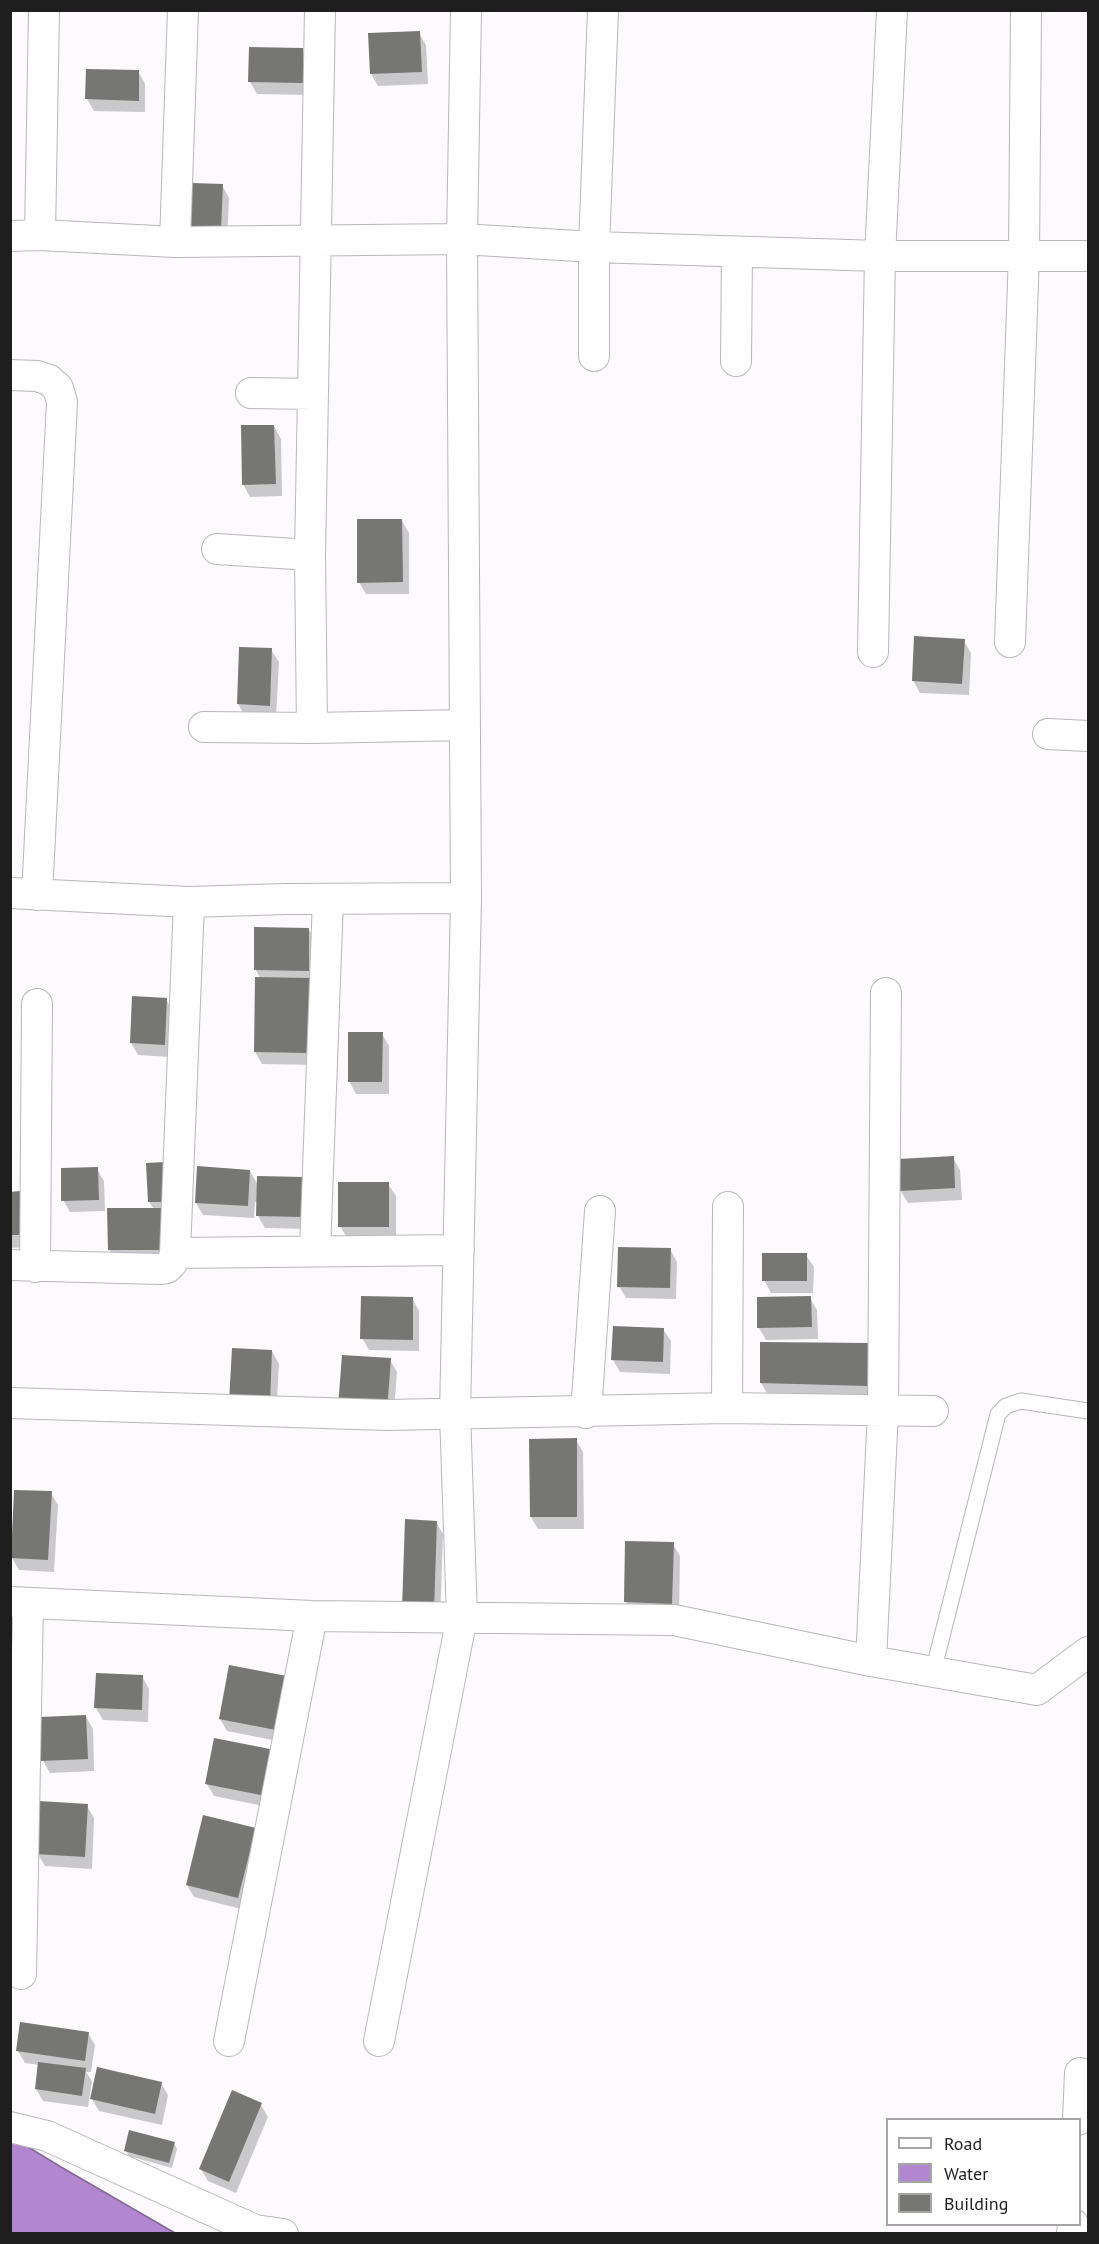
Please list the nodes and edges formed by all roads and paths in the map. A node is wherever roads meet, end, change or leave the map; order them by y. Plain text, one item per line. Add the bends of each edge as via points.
1 (44, 10) edge
2 (183, 10) edge
3 (320, 10) edge
4 (466, 10) edge
5 (603, 10) edge
6 (892, 10) edge
7 (1026, 10) edge
8 (40, 235) junction
9 (10, 236) edge
10 (462, 239) junction
11 (315, 240) junction
12 (175, 242) junction
13 (594, 247) junction
14 (737, 252) junction
15 (1024, 255) junction
16 (880, 256) junction
17 (1089, 256) edge
18 (594, 356) dead end
19 (736, 361) dead end
20 (10, 375) edge
21 (251, 393) dead end
22 (312, 394) junction
23 (217, 549) dead end
24 (310, 555) junction
25 (1010, 642) dead end
26 (873, 652) dead end
27 (465, 725) junction
28 (204, 727) dead end
29 (312, 728) junction
30 (1048, 734) dead end
31 (1089, 736) edge
32 (23, 894) edge
33 (466, 898) junction
34 (328, 899) junction
35 (189, 902) junction
36 (886, 993) dead end
37 (37, 1004) dead end
38 (728, 1207) dead end
39 (600, 1211) dead end
40 (459, 1250) junction
41 (315, 1251) junction
42 (175, 1253) junction
43 (23, 1266) edge
44 (10, 1403) edge
45 (727, 1408) junction
46 (883, 1411) junction
47 (933, 1411) dead end
48 (1089, 1411) edge
49 (455, 1413) junction
50 (586, 1413) junction
51 (19, 1602) edge
52 (312, 1616) junction
53 (462, 1617) junction
54 (1089, 1652) edge
55 (871, 1661) junction
56 (933, 1672) junction
57 (21, 1974) dead end
58 (229, 2041) dead end
59 (379, 2041) dead end
60 (1080, 2073) dead end
61 (1078, 2118) edge
62 (10, 2127) edge
63 (284, 2234) edge

1 - 8 street
2 - 12 street
3 - 11 street
4 - 10 street
5 - 13 street
6 - 16 street
7 - 15 street
8 - 9 street
8 - 12 street
10 - 11 street
10 - 13 street
10 - 27 street
11 - 12 street
11 - 22 street
13 - 14 street
13 - 18 street
14 - 16 street
14 - 19 street
15 - 16 street
15 - 17 street
15 - 25 street
16 - 26 street
20 - 32 street via 49,380 58,388 62,402
21 - 22 street
22 - 24 street
23 - 24 street
24 - 29 street
27 - 29 street
27 - 33 street
28 - 29 street
30 - 31 street
32 - 35 street
33 - 34 street
33 - 40 street
34 - 35 street
34 - 41 street
35 - 42 street
36 - 46 street
37 - 43 street
38 - 45 street
39 - 50 street
40 - 41 street
40 - 49 street
41 - 42 street
42 - 43 street via 167,1268 159,1269
44 - 49 street via 387,1415
45 - 46 street
45 - 50 street
46 - 47 street
46 - 55 street
48 - 56 lane via 1021,1401 1006,1406 998,1414
49 - 50 street
49 - 53 street
51 - 52 street
51 - 57 street
52 - 53 street
52 - 58 street
53 - 55 street via 674,1620
53 - 59 street
54 - 56 street via 1037,1690
55 - 56 street
60 - 61 street
62 - 63 street via 47,2136 255,2230

